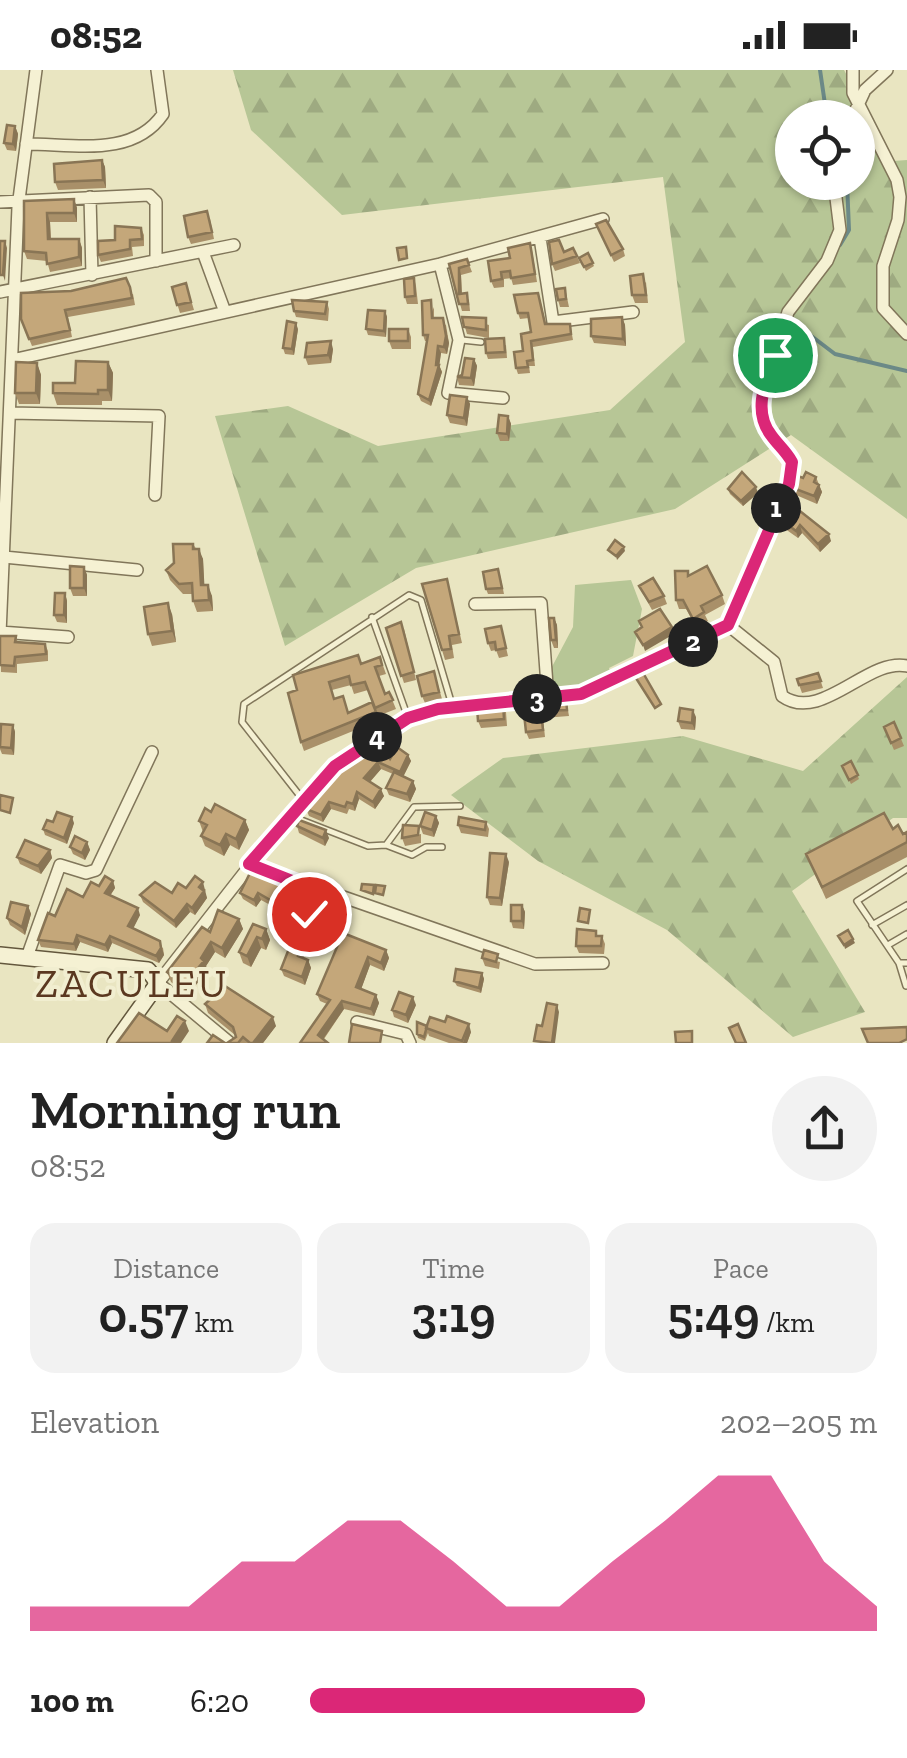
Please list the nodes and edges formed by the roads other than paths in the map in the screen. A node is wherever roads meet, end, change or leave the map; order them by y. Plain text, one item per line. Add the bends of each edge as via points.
1 (36, 70) edge
2 (157, 70) edge
3 (853, 70) edge
4 (887, 70) edge
5 (853, 100) edge
6 (861, 100) edge
7 (26, 144) junction
8 (875, 144) edge
9 (90, 198) junction
10 (19, 199) junction
11 (836, 200) edge
12 (0, 202) edge
13 (603, 219) edge
14 (903, 221) edge
15 (540, 238) junction
16 (234, 245) dead end
17 (203, 252) junction
18 (156, 262) junction
19 (440, 264) junction
20 (92, 274) junction
21 (14, 291) junction
22 (0, 292) edge
23 (225, 312) junction
24 (632, 312) dead end
25 (907, 334) edge
26 (460, 340) junction
27 (481, 342) edge
28 (12, 360) junction
29 (5, 391) edge
30 (503, 398) dead end
31 (10, 413) junction
32 (4, 473) edge
33 (155, 495) dead end
34 (4, 556) junction
35 (137, 570) dead end
36 (475, 604) dead end
37 (372, 618) junction
38 (728, 625) junction
39 (0, 633) edge
40 (68, 637) dead end
41 (907, 666) edge
42 (548, 698) junction
43 (453, 708) junction
44 (408, 718) junction
45 (152, 752) dead end
46 (302, 799) junction
47 (460, 806) dead end
48 (290, 816) junction
49 (386, 845) junction
50 (442, 847) dead end
51 (249, 864) junction
52 (907, 869) edge
53 (310, 888) junction
54 (907, 905) edge
55 (320, 910) dead end
56 (872, 925) junction
57 (907, 934) edge
58 (887, 946) junction
59 (0, 955) edge
60 (27, 956) junction
61 (603, 963) dead end
62 (899, 963) junction
63 (907, 963) edge
64 (158, 982) junction
65 (907, 987) edge
66 (357, 1022) edge
67 (115, 1043) edge
68 (230, 1043) edge
69 (410, 1043) edge

1 - 7 street
2 - 7 street via 163,114 138,140
3 - 5 street
4 - 6 street
7 - 10 street
8 - 14 street via 897,180
9 - 10 street
9 - 18 street via 153,198
9 - 20 street
10 - 12 street
10 - 21 street
11 - 38 street via 840,230 827,261 788,312 762,396 765,425 792,462 789,484
13 - 15 street
14 - 25 street via 883,266 883,308
15 - 19 street
15 - 24 street via 553,322
16 - 17 street
17 - 18 street
17 - 23 street
18 - 20 street
19 - 23 street
19 - 26 street
20 - 21 street
21 - 22 street
21 - 28 street
23 - 28 street
26 - 27 lane
26 - 30 street via 448,393
28 - 29 street
29 - 31 street
31 - 32 street
31 - 33 street via 159,416
32 - 34 street
34 - 35 street
34 - 39 street
36 - 42 street via 542,602
37 - 43 lane via 409,595 421,600
37 - 44 lane
37 - 46 lane via 244,704 242,722
38 - 41 street via 768,654 788,701 833,694 887,667
38 - 42 street via 581,694
39 - 40 street
42 - 43 street
43 - 44 street
44 - 46 street via 356,750
45 - 60 street via 96,870 60,865
46 - 48 street
47 - 49 lane via 414,807
48 - 49 lane via 368,846
48 - 51 street
49 - 50 lane via 412,855 426,846
51 - 53 street
51 - 64 street
52 - 56 lane via 859,897
53 - 55 lane via 304,912
53 - 61 street via 534,964
54 - 56 lane
56 - 58 lane
57 - 58 lane
58 - 62 lane
59 - 60 street
60 - 64 street via 140,968
62 - 63 lane
62 - 65 lane
64 - 67 street
64 - 68 street
66 - 69 street via 406,1034

